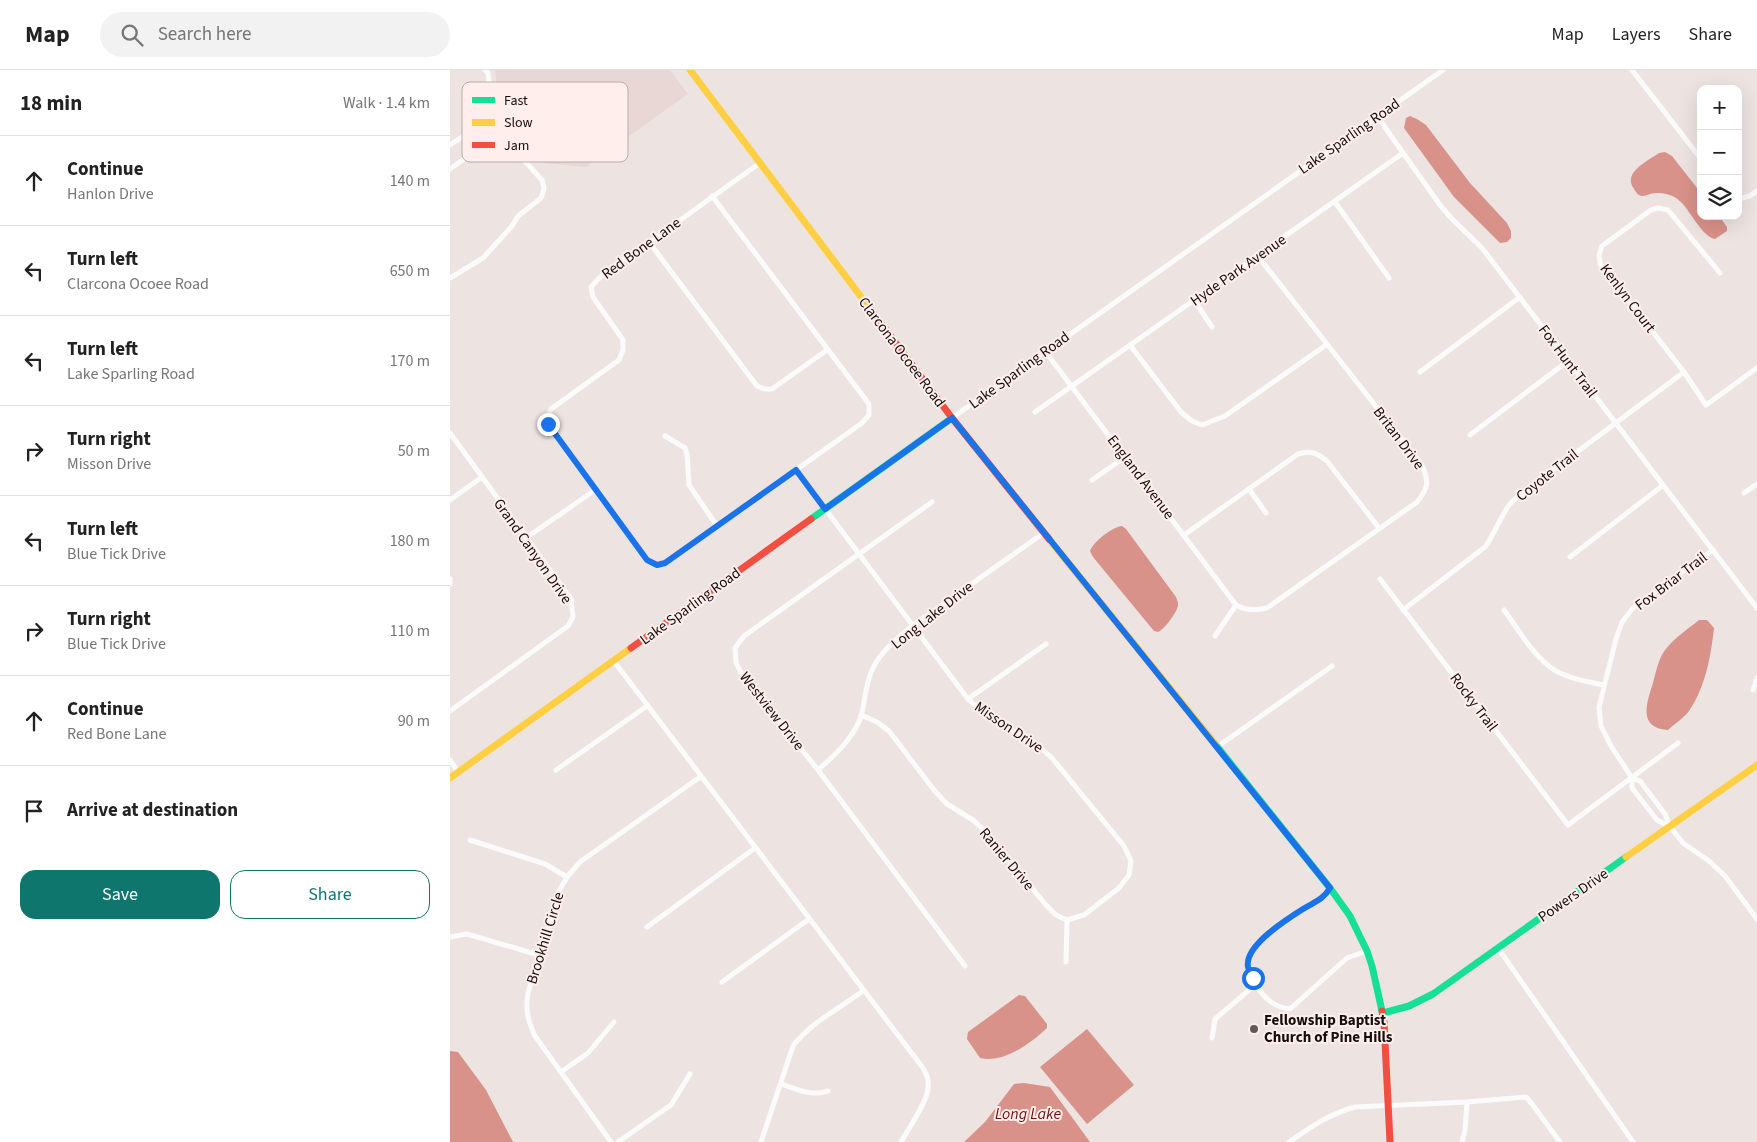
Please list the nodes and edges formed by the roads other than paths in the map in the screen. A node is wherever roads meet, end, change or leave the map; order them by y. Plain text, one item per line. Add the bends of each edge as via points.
1 (485, 70) edge
2 (690, 70) edge
3 (1443, 70) edge
4 (1632, 70) edge
5 (489, 82) edge
6 (1377, 116) junction
7 (462, 137) edge
8 (450, 145) edge
9 (1403, 153) junction
10 (1697, 154) edge
11 (462, 160) edge
12 (525, 162) edge
13 (760, 163) junction
14 (450, 169) edge
15 (1757, 191) edge
16 (712, 196) junction
17 (1742, 198) edge
18 (1335, 202) junction
19 (649, 242) junction
20 (1257, 255) junction
21 (1720, 273) dead end
22 (450, 278) edge
23 (1389, 278) dead end
24 (1520, 297) junction
25 (1194, 300) junction
26 (1212, 326) dead end
27 (1130, 345) junction
28 (1326, 345) junction
29 (827, 350) junction
30 (1045, 351) junction
31 (1568, 361) junction
32 (1757, 368) edge
33 (1420, 372) dead end
34 (1684, 372) junction
35 (1072, 385) junction
36 (1035, 412) dead end
37 (952, 418) junction
38 (1615, 423) junction
39 (450, 433) edge
40 (1470, 435) dead end
41 (665, 436) dead end
42 (1125, 457) junction
43 (796, 470) junction
44 (482, 477) junction
45 (1092, 480) dead end
46 (1757, 484) edge
47 (1662, 486) junction
48 (595, 490) junction
49 (1249, 490) junction
50 (1744, 493) dead end
51 (450, 500) edge
52 (932, 502) dead end
53 (825, 509) junction
54 (1266, 512) dead end
55 (717, 526) junction
56 (1379, 528) junction
57 (1044, 532) junction
58 (1184, 535) junction
59 (526, 538) junction
60 (1713, 550) junction
61 (858, 554) junction
62 (1570, 557) dead end
63 (450, 579) edge
64 (1380, 580) dead end
65 (450, 584) edge
66 (1236, 605) junction
67 (1757, 608) edge
68 (1403, 610) junction
69 (1504, 610) dead end
70 (912, 626) junction
71 (1215, 636) dead end
72 (1046, 644) dead end
73 (613, 660) junction
74 (1332, 666) dead end
75 (1757, 678) edge
76 (1604, 686) junction
77 (1753, 690) dead end
78 (968, 699) junction
79 (647, 706) junction
80 (450, 711) edge
81 (861, 715) junction
82 (1678, 743) dead end
83 (1217, 747) junction
84 (450, 760) edge
85 (1757, 765) edge
86 (556, 770) dead end
87 (818, 770) junction
88 (458, 772) junction
89 (700, 777) junction
90 (450, 778) edge
91 (1632, 778) junction
92 (1670, 827) junction
93 (470, 840) dead end
94 (755, 848) junction
95 (567, 877) junction
96 (1330, 888) junction
97 (809, 919) junction
98 (1757, 919) edge
99 (1068, 920) junction
100 (646, 927) dead end
101 (450, 937) edge
102 (1498, 948) junction
103 (1368, 951) junction
104 (539, 955) junction
105 (1066, 962) dead end
106 (966, 966) dead end
107 (722, 982) dead end
108 (1255, 985) junction
109 (863, 991) junction
110 (1383, 1013) junction
111 (614, 1022) dead end
112 (1212, 1038) dead end
113 (561, 1072) junction
114 (690, 1074) dead end
115 (780, 1084) junction
116 (828, 1091) dead end
117 (1467, 1102) junction
118 (1388, 1104) junction
119 (1295, 1140) edge
120 (611, 1142) edge
121 (618, 1142) edge
122 (761, 1142) edge
123 (901, 1142) edge
124 (1289, 1142) edge
125 (1390, 1142) edge
126 (1462, 1142) edge
127 (1560, 1142) edge
128 (1634, 1142) edge

1 - 5 street
2 - 13 street, Clarcona Ocoee Road
3 - 6 street, Lake Sparling Road
4 - 10 street
6 - 9 street, Fox Hunt Trail
6 - 30 street, Lake Sparling Road
7 - 8 street
9 - 18 street, Hyde Park Avenue
9 - 24 street, Fox Hunt Trail via 1440,205 1482,248
11 - 14 street
12 - 22 street via 542,180 541,198 518,216 483,258
13 - 16 street, Red Bone Lane
13 - 37 street, Clarcona Ocoee Road
15 - 17 street
16 - 19 street, Red Bone Lane
16 - 29 street
18 - 20 street, Hyde Park Avenue
18 - 23 street
19 - 29 street via 757,386 764,390 772,389
19 - 48 street, Red Bone Lane via 598,278 591,287 593,297 623,340 619,360 551,409 547,417 548,424
20 - 25 street, Hyde Park Avenue
20 - 28 street, Britan Drive
21 - 34 street, Kenlyn Court via 1668,210 1651,210 1602,246 1600,264
24 - 31 street, Fox Hunt Trail
24 - 33 street
25 - 26 street
25 - 27 street, Hyde Park Avenue
27 - 28 street via 1182,412 1202,425 1225,416
27 - 35 street, Hyde Park Avenue
28 - 56 street, Britan Drive via 1422,465 1427,477 1426,491 1417,502
29 - 43 street via 869,404 869,415
30 - 35 street, England Avenue
30 - 37 street, Lake Sparling Road
31 - 38 street, Fox Hunt Trail
31 - 40 street
32 - 34 street, Kenlyn Court via 1706,405
34 - 38 street, Coyote Trail
35 - 36 street, Hyde Park Avenue
35 - 42 street, England Avenue
37 - 53 street, Lake Sparling Road
37 - 57 street, Clarcona Ocoee Road
38 - 47 street, Fox Hunt Trail
38 - 68 street, Coyote Trail via 1511,503 1485,547
39 - 44 street, Grand Canyon Drive
41 - 55 street via 685,448 689,485
42 - 45 street
42 - 58 street, England Avenue
43 - 53 street, Misson Drive
43 - 55 street
44 - 51 street
44 - 59 street, Grand Canyon Drive
46 - 50 street
47 - 60 street, Fox Hunt Trail
47 - 62 street
48 - 55 street via 647,560 657,565 665,563
48 - 59 street
49 - 54 street
49 - 56 street via 1298,454 1308,451 1328,461
49 - 58 street
52 - 61 street, Westview Drive
53 - 61 street, Misson Drive
53 - 73 street, Lake Sparling Road
56 - 66 street, Britan Drive via 1267,608 1254,610
57 - 70 street, Long Lake Drive
57 - 83 street, Clarcona Ocoee Road
58 - 66 street, England Avenue
59 - 80 street, Grand Canyon Drive via 570,599 573,617 568,626
60 - 67 street, Fox Hunt Trail
60 - 76 street, Fox Briar Trail via 1633,608 1622,622
61 - 70 street, Misson Drive
61 - 87 street, Westview Drive via 744,636 735,648 736,663 743,676
63 - 65 street
64 - 68 street, Rocky Trail
66 - 71 street
68 - 91 street, Rocky Trail via 1568,825
69 - 76 street via 1538,655 1555,670 1574,679
70 - 78 street, Misson Drive
70 - 81 street, Long Lake Drive via 872,668
72 - 78 street
73 - 79 street
73 - 88 street, Lake Sparling Road
74 - 83 street
75 - 77 street
76 - 91 street, Fox Briar Trail via 1599,707 1601,726
78 - 99 street, Misson Drive via 986,715 1034,742 1052,758 1128,853 1131,861 1129,876 1119,888 1084,915
79 - 86 street
79 - 89 street
81 - 87 street, Long Lake Drive via 850,736
81 - 99 street, Ranier Drive via 890,731 947,804 974,820 1056,915
82 - 91 street
83 - 96 street, Clarcona Ocoee Road
84 - 88 street
85 - 92 street, Powers Drive
87 - 106 street, Westview Drive
88 - 90 street, Lake Sparling Road
89 - 94 street
89 - 95 street, Brookhill Circle via 580,862
91 - 92 street, Fox Briar Trail via 1640,781 1665,814
91 - 92 street, Fox Briar Trail via 1632,788 1657,820
92 - 98 street, Fox Briar Trail via 1683,843 1725,876
92 - 102 street, Powers Drive
93 - 95 street via 544,864
94 - 97 street
94 - 100 street
95 - 104 street, Brookhill Circle
96 - 103 street, Clarcona Ocoee Road via 1350,916
96 - 108 street via 1318,902 1303,909 1259,941 1252,950 1248,966
97 - 107 street
97 - 109 street
99 - 105 street
101 - 104 street via 467,934
102 - 110 street, Powers Drive via 1433,994
102 - 128 street
103 - 108 street via 1347,958 1290,1009 1280,1008
103 - 110 street, Clarcona Ocoee Road
104 - 113 street, Brookhill Circle via 526,1006 528,1020
108 - 112 street via 1215,1019
109 - 115 street via 800,1036 793,1046
109 - 123 street via 928,1077 925,1098
110 - 118 street, Clarcona Ocoee Road
111 - 113 street via 588,1053
113 - 120 street, Brookhill Circle
114 - 121 street via 671,1105
115 - 116 street via 807,1093
115 - 122 street
117 - 118 street
117 - 126 street
117 - 127 street via 1526,1097
118 - 119 street via 1337,1112
118 - 125 street, Clarcona Ocoee Road
119 - 124 street

